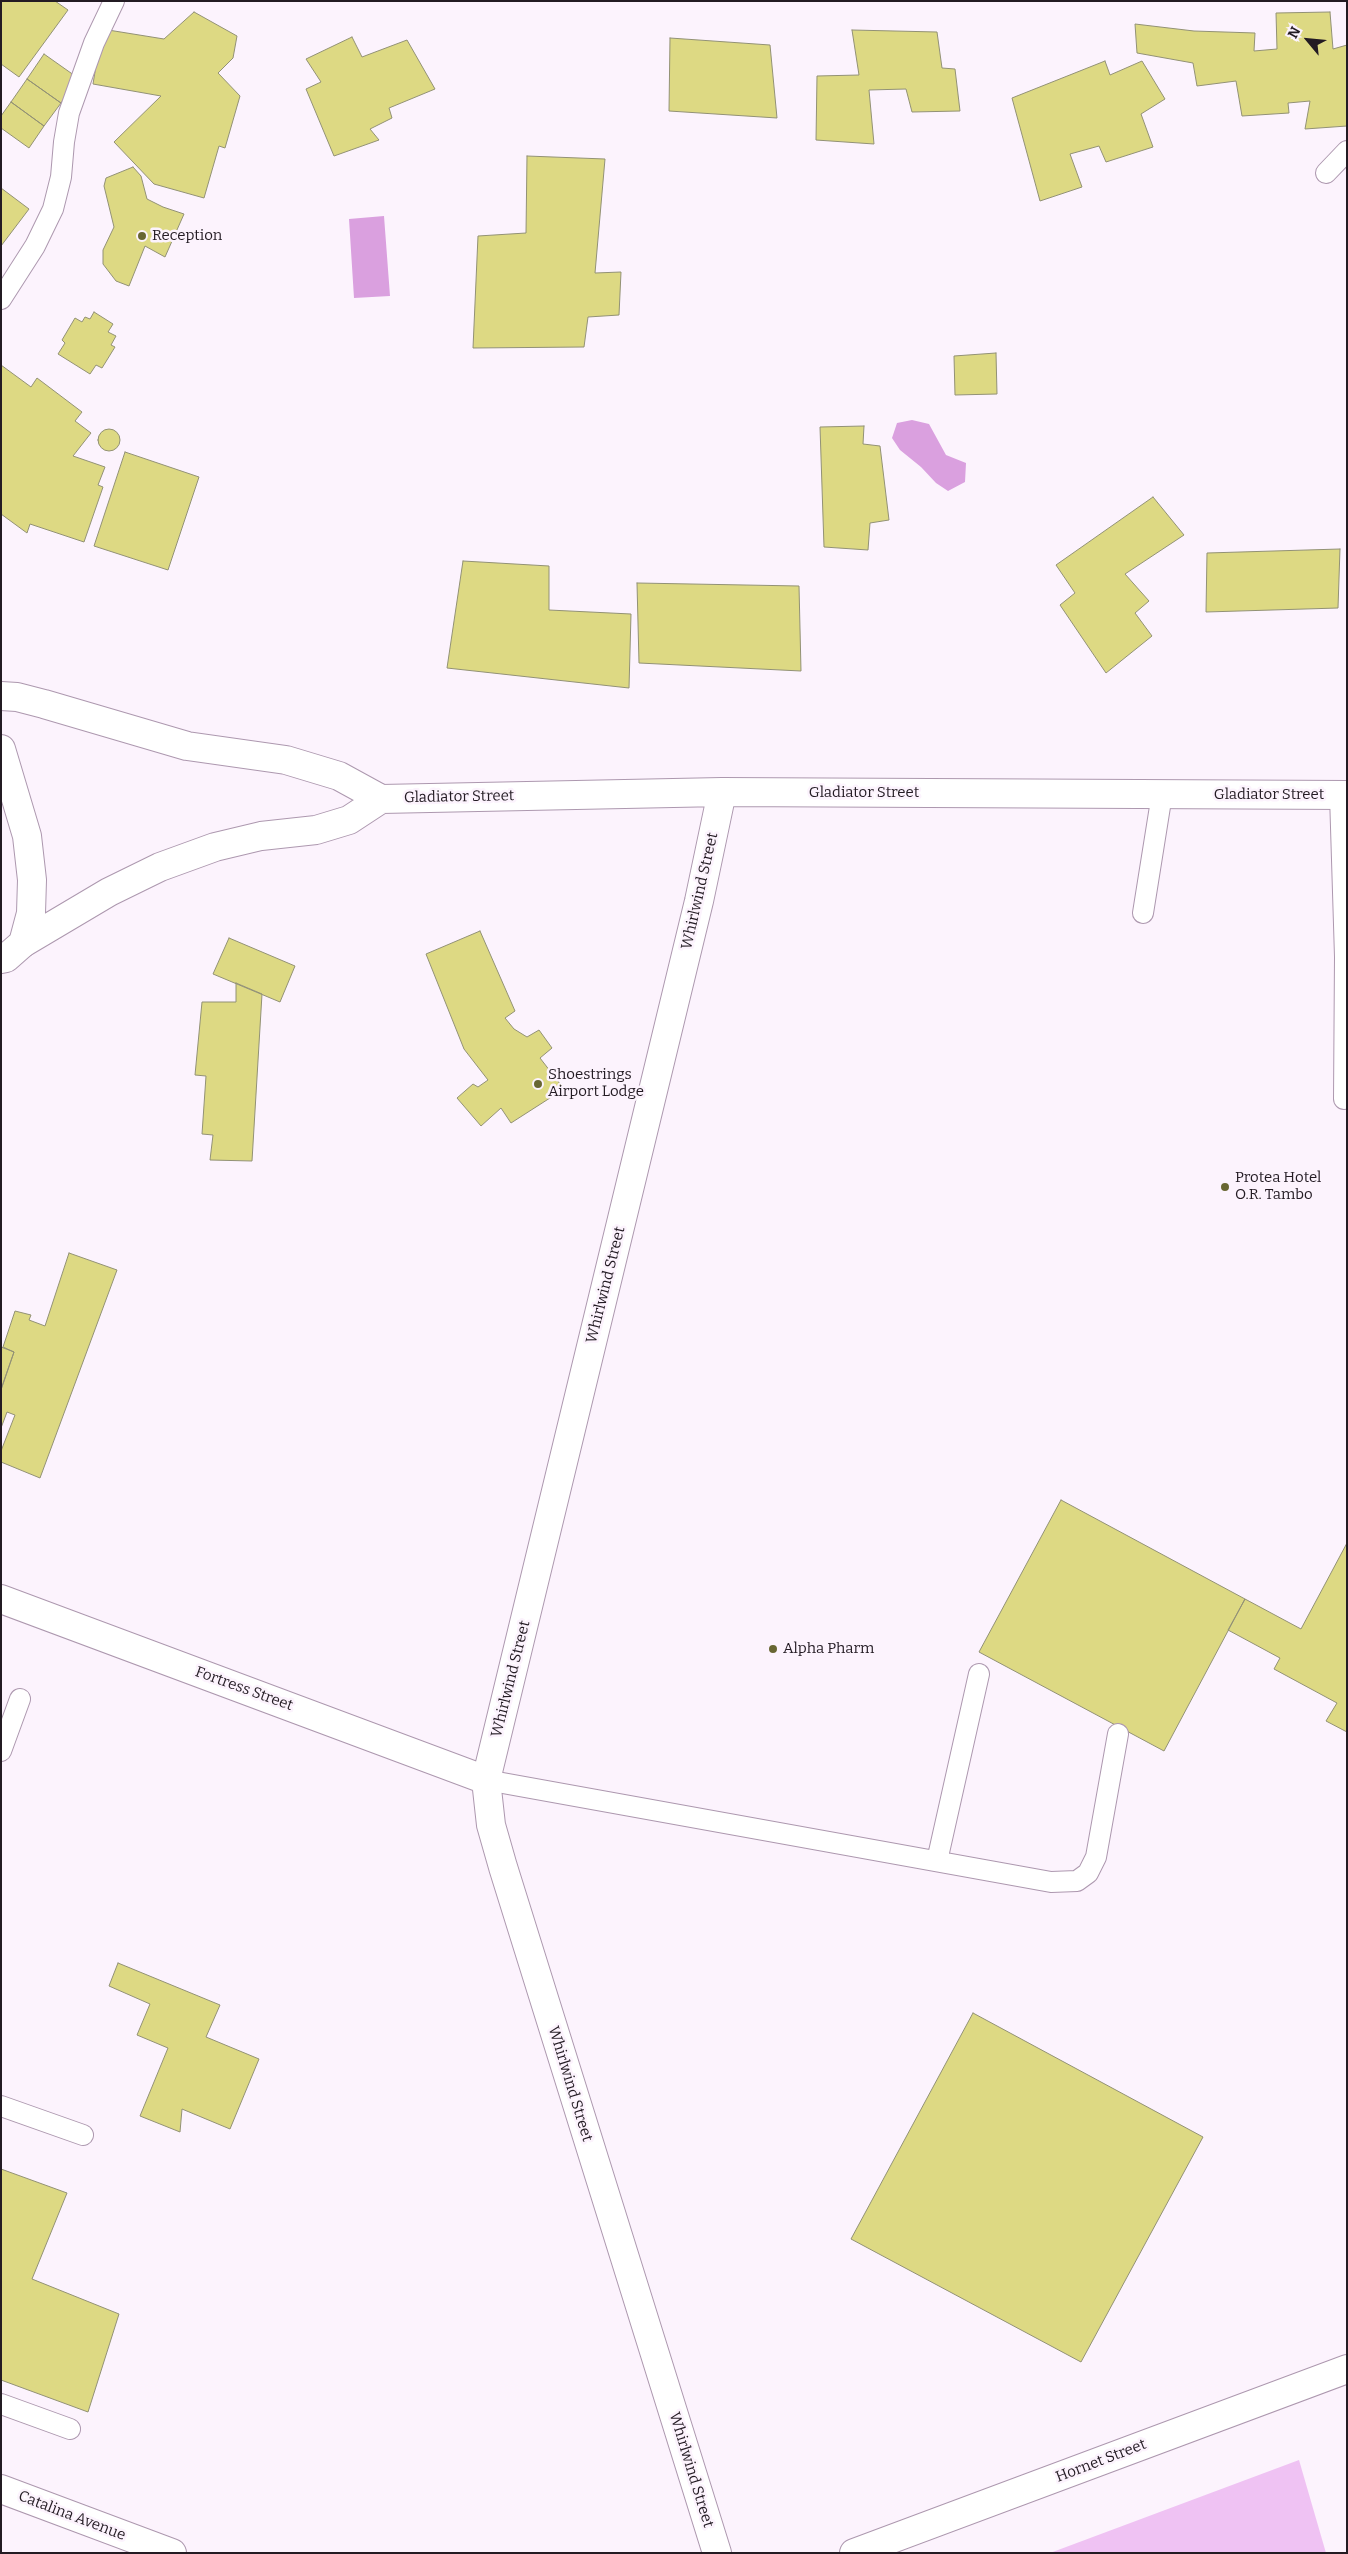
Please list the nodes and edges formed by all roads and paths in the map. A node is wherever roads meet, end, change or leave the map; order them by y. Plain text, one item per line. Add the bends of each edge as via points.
1 (114, 1) edge
2 (1347, 151) edge
3 (1326, 174) dead end
4 (1, 299) edge
5 (1, 696) edge
6 (1, 749) edge
7 (722, 792) junction
8 (1162, 794) junction
9 (1343, 795) edge
10 (381, 799) junction
11 (1143, 914) dead end
12 (8, 957) edge
13 (1344, 1099) dead end
14 (1, 1599) edge
15 (979, 1674) dead end
16 (20, 1699) dead end
17 (1118, 1734) dead end
18 (1, 1751) edge
19 (486, 1780) junction
20 (937, 1861) junction
21 (1, 2106) edge
22 (82, 2135) dead end
23 (1347, 2369) edge
24 (1, 2404) edge
25 (70, 2429) dead end
26 (1, 2489) edge
27 (172, 2553) edge
28 (717, 2553) edge
29 (854, 2553) edge

1 - 4 lane via 94,43 69,113 61,177 53,209 35,246
2 - 3 lane
5 - 10 street, Gladiator Street via 44,704 187,746 286,760 339,776
6 - 12 street via 27,836 32,880 31,913
7 - 8 street, Gladiator Street
7 - 10 street, Gladiator Street
7 - 19 street, Whirlwind Street via 699,901
8 - 9 street, Gladiator Street
8 - 11 lane
9 - 13 lane
10 - 12 street via 348,820 316,830 261,836 215,847 160,867 109,892
14 - 19 street, Fortress Street
15 - 20 lane
16 - 18 lane
17 - 20 lane via 1096,1857 1088,1873 1077,1881 1051,1882
19 - 20 lane
19 - 28 street, Whirlwind Street via 491,1825 503,1867
21 - 22 lane
23 - 29 street, Hornet Street
24 - 25 lane
26 - 27 street, Catalina Avenue

